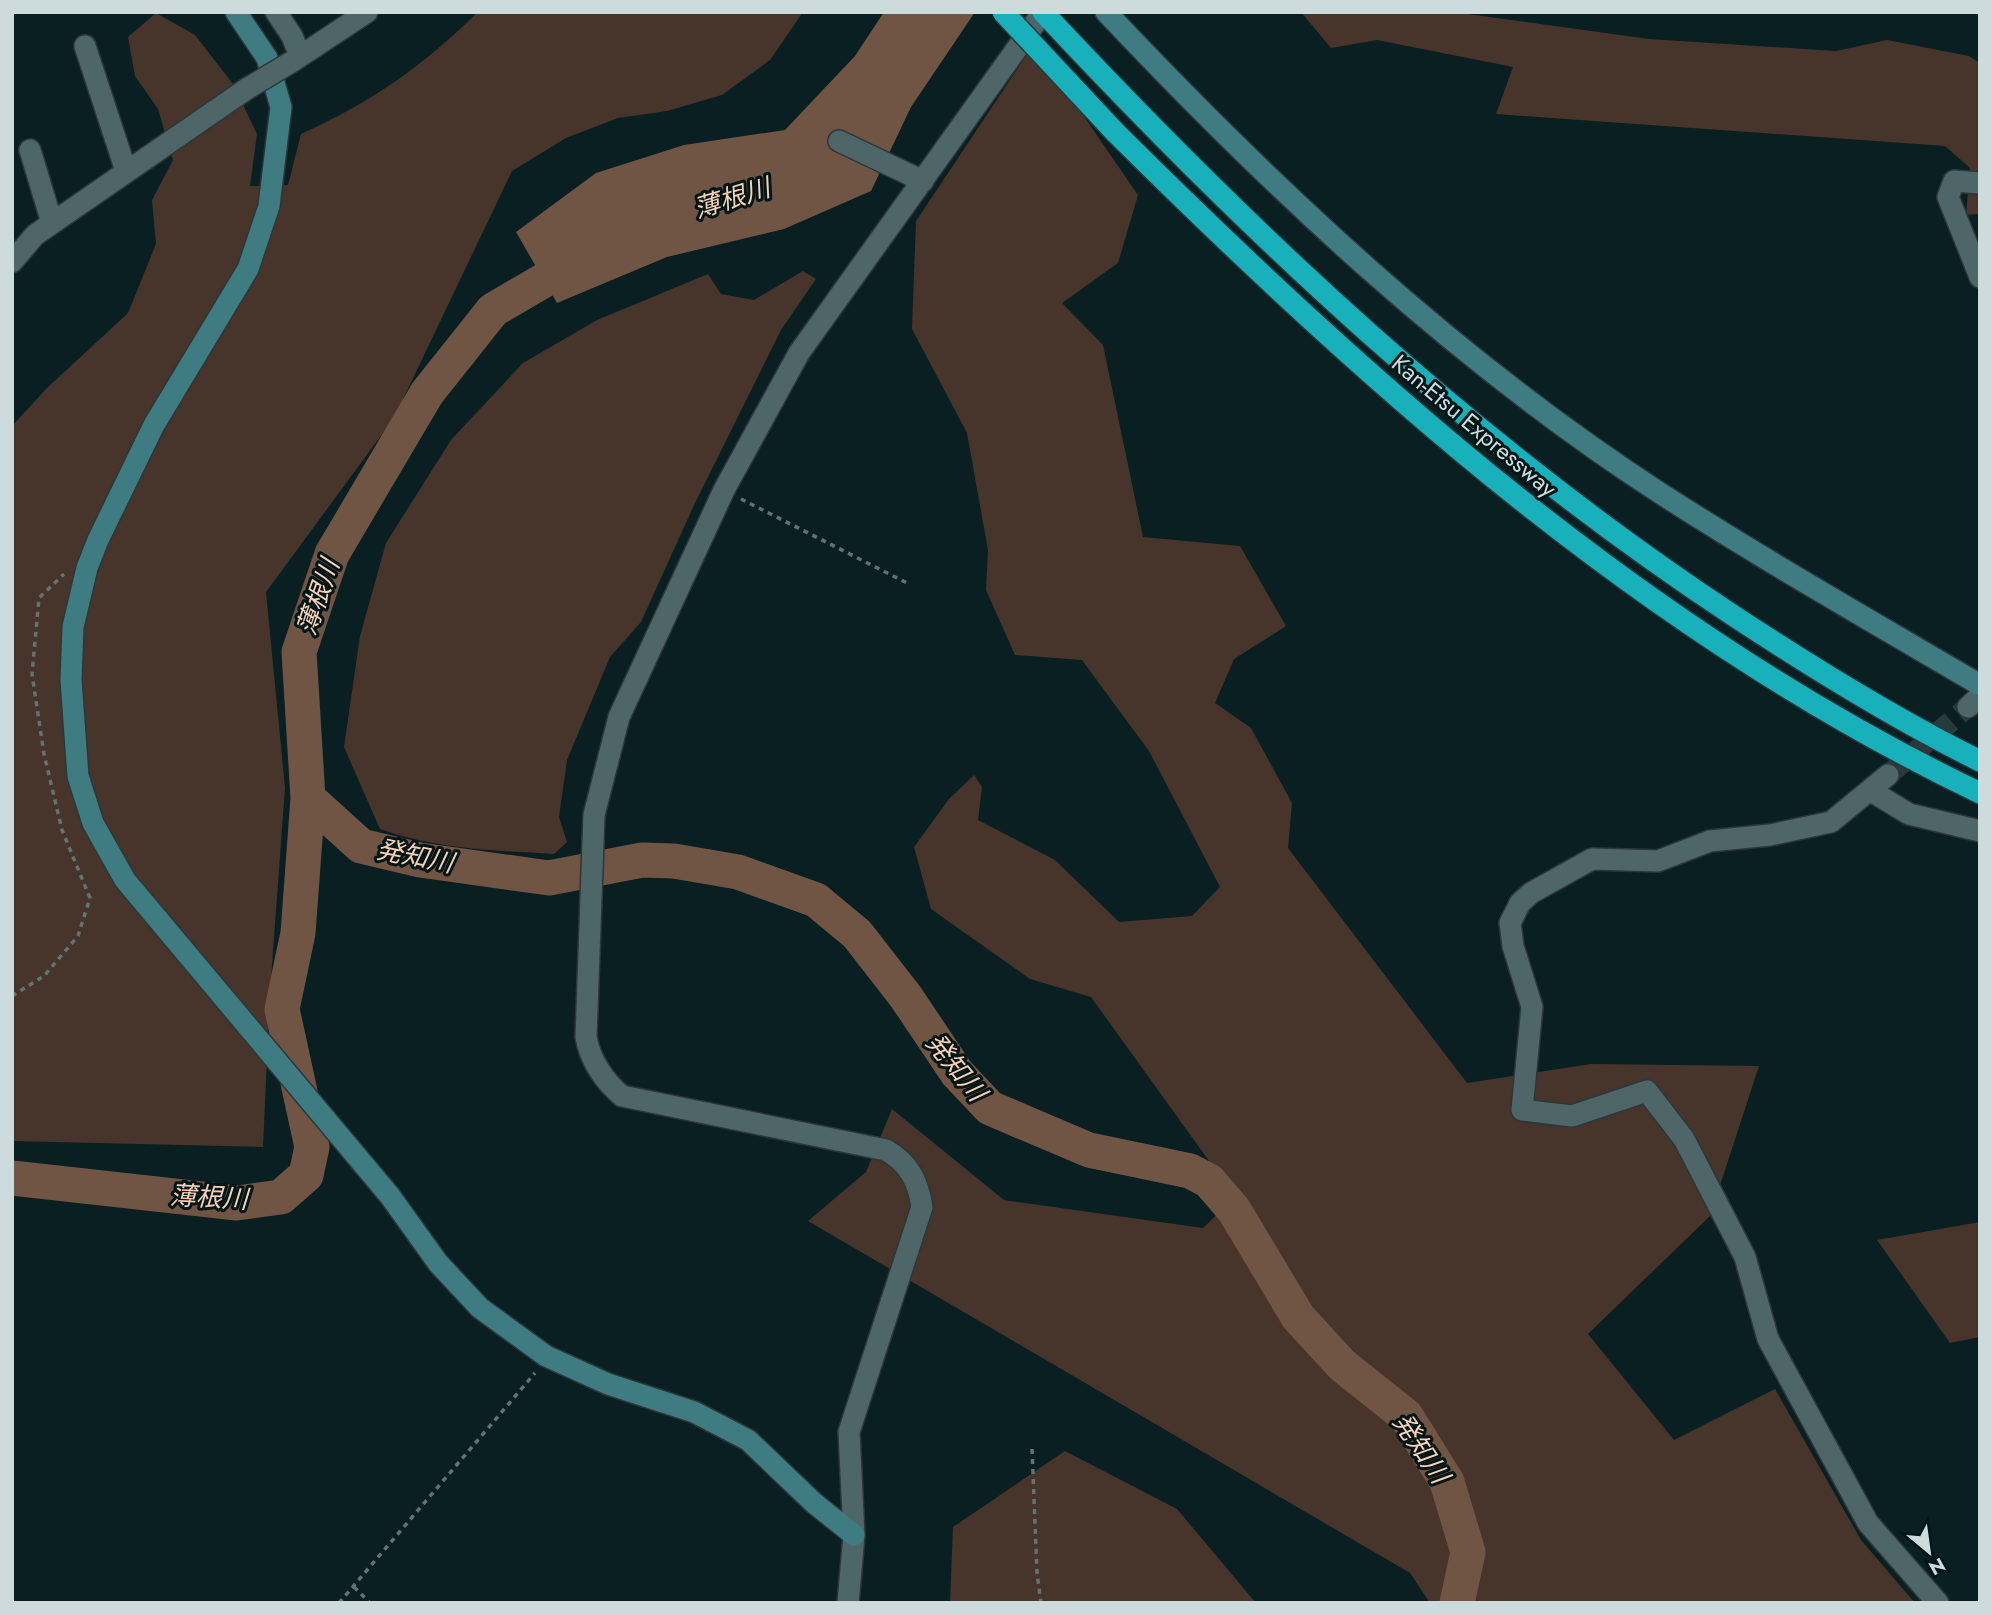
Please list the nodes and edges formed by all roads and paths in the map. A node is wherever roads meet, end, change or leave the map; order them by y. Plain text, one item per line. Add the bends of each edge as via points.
1 (236, 12) edge
2 (276, 12) edge
3 (367, 12) edge
4 (1003, 12) edge
5 (1043, 12) edge
6 (1106, 12) edge
7 (85, 46) dead end
8 (296, 58) junction
9 (839, 141) dead end
10 (30, 150) dead end
11 (126, 171) junction
12 (923, 181) junction
13 (1980, 183) edge
14 (52, 223) junction
15 (12, 262) edge
16 (1980, 277) edge
17 (724, 490) junction
18 (69, 569) dead end
19 (909, 584) dead end
20 (1980, 685) edge
21 (1980, 761) edge
22 (1888, 775) tunnel mouth
23 (1871, 791) junction
24 (1980, 793) edge
25 (1980, 831) edge
26 (12, 996) edge
27 (546, 1356) junction
28 (1032, 1449) dead end
29 (854, 1535) junction
30 (354, 1587) junction
31 (339, 1603) edge
32 (370, 1603) edge
33 (848, 1603) edge
34 (1041, 1603) edge
35 (1938, 1603) edge

1 - 27 street via 267,58 281,107 269,206 248,269 153,425 98,540 79,597 71,680 75,750 84,799 114,863 390,1196 454,1281 511,1333
2 - 8 street via 292,36
3 - 8 street
4 - 24 highway, Kan-Etsu Expressway, bridge via 1115,132 1281,294 1550,524 1750,663 1852,726
5 - 12 street
5 - 21 highway, Kan-Etsu Expressway via 1217,195 1385,350 1574,506 1775,643
6 - 20 street via 1259,168 1463,348 1659,492
7 - 11 street
8 - 11 street, bridge
9 - 12 street
10 - 14 street
11 - 14 street
12 - 17 street via 799,353
13 - 16 street via 1954,181 1948,197
14 - 15 street
17 - 19 path
17 - 29 street via 620,717 594,815 586,1037 593,1060 622,1096 886,1150 901,1158 919,1189 922,1207 849,1432
18 - 26 path via 39,598 32,674 62,830 90,898 78,936 44,976
22 - 23 street
23 - 25 street via 1909,814
23 - 35 street via 1831,822 1710,841 1658,861 1592,859 1520,903 1510,923 1532,1007 1522,1110 1572,1116 1647,1091 1661,1107 1684,1139 1745,1257 1768,1339 1868,1523
27 - 29 street via 608,1384 694,1412 748,1440
27 - 30 path via 529,1383
28 - 34 path
29 - 33 street
30 - 31 path
30 - 32 path

